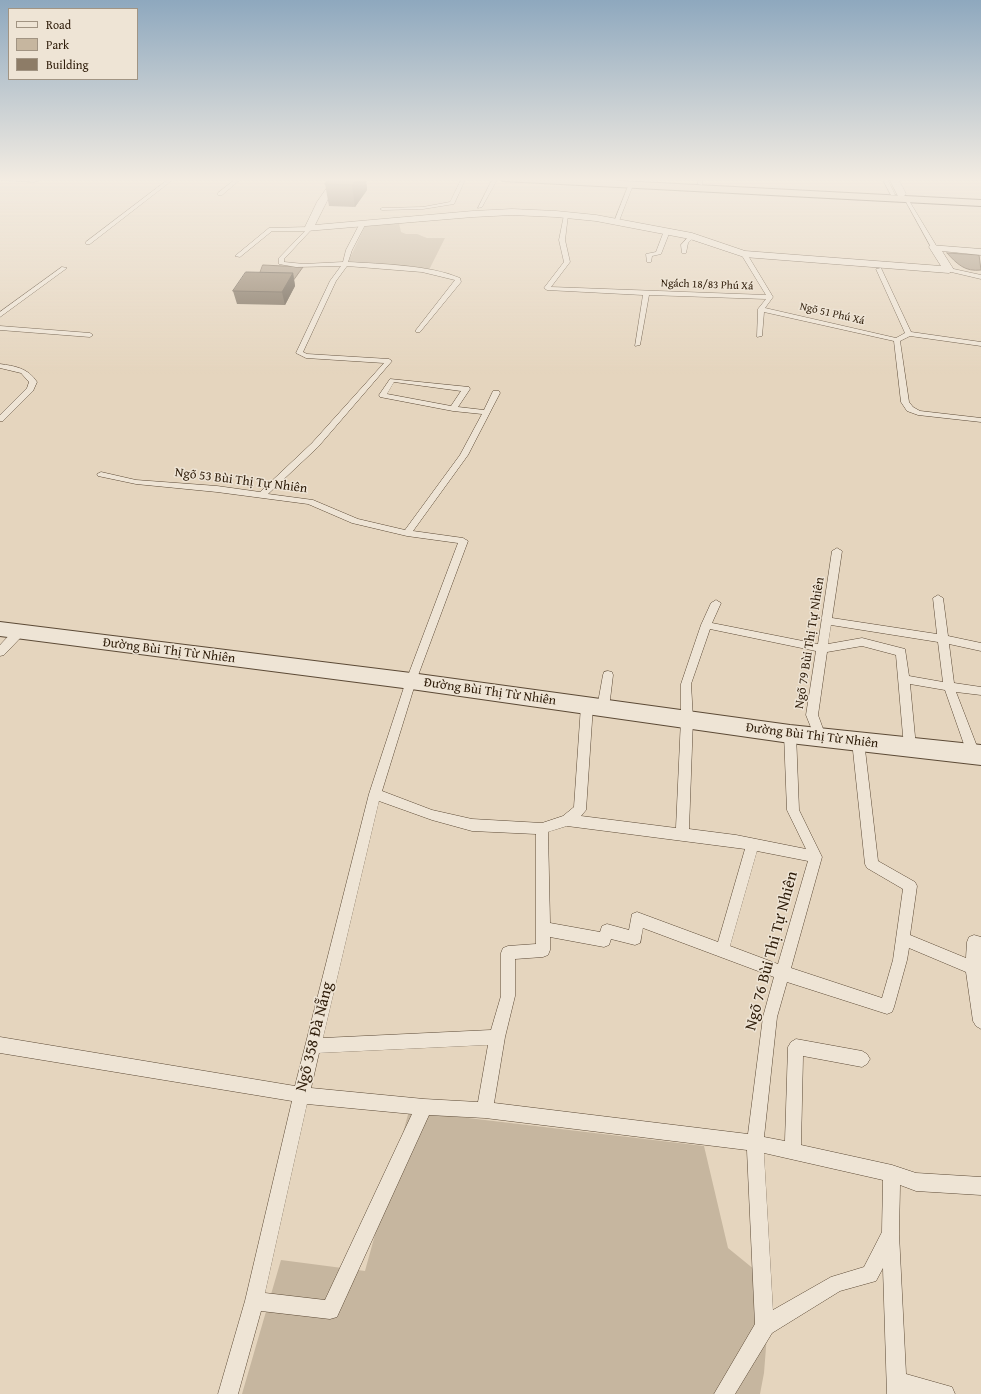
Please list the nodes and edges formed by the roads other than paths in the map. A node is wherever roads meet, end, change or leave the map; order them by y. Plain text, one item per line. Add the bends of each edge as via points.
1 (254, 243) edge
2 (296, 243) edge
3 (353, 243) edge
4 (563, 243) edge
5 (662, 243) edge
6 (684, 243) edge
7 (712, 243) edge
8 (931, 243) edge
9 (934, 247) junction
10 (684, 252) dead end
11 (981, 252) edge
12 (744, 254) junction
13 (238, 256) dead end
14 (649, 261) dead end
15 (345, 264) junction
16 (64, 268) dead end
17 (880, 269) dead end
18 (949, 270) junction
19 (981, 277) edge
20 (646, 293) junction
21 (770, 297) junction
22 (761, 309) junction
23 (0, 315) edge
24 (0, 328) edge
25 (418, 331) dead end
26 (909, 334) junction
27 (90, 335) dead end
28 (759, 336) dead end
29 (897, 340) junction
30 (637, 344) dead end
31 (981, 344) edge
32 (0, 366) edge
33 (496, 394) dead end
34 (453, 408) junction
35 (488, 412) junction
36 (0, 419) edge
37 (981, 420) edge
38 (101, 474) dead end
39 (262, 495) junction
40 (407, 533) junction
41 (837, 551) dead end
42 (938, 598) dead end
43 (716, 603) dead end
44 (827, 621) junction
45 (706, 625) junction
46 (9, 630) edge
47 (943, 639) junction
48 (981, 647) edge
49 (823, 649) junction
50 (0, 652) edge
51 (608, 675) dead end
52 (904, 679) junction
53 (411, 681) junction
54 (949, 688) junction
55 (981, 692) edge
56 (595, 707) junction
57 (687, 719) junction
58 (790, 734) junction
59 (820, 737) junction
60 (858, 741) junction
61 (910, 747) junction
62 (981, 757) edge
63 (375, 794) junction
64 (567, 820) junction
65 (542, 829) junction
66 (682, 834) junction
67 (753, 844) junction
68 (816, 857) junction
69 (544, 929) junction
70 (902, 939) junction
71 (981, 944) edge
72 (722, 951) junction
73 (973, 968) junction
74 (782, 973) junction
75 (981, 1021) edge
76 (497, 1037) junction
77 (0, 1046) edge
78 (314, 1046) junction
79 (862, 1059) dead end
80 (301, 1095) junction
81 (424, 1107) junction
82 (485, 1110) junction
83 (755, 1143) junction
84 (793, 1151) junction
85 (892, 1173) junction
86 (981, 1186) edge
87 (890, 1233) junction
88 (254, 1301) junction
89 (765, 1326) junction
90 (897, 1388) edge
91 (228, 1394) edge
92 (724, 1394) edge
93 (945, 1394) edge

1 - 13 lane
2 - 15 lane via 280,263
3 - 15 lane
4 - 20 lane, Ngách 18/83 Phú Xá via 567,262 547,288
5 - 14 lane via 658,254 649,254
6 - 10 lane
7 - 12 street
8 - 9 lane
9 - 11 street
9 - 18 street
12 - 18 street
12 - 21 lane
15 - 25 lane via 442,274 458,279
15 - 39 lane via 333,281 299,353 306,356 389,361 315,445
16 - 23 lane
17 - 26 lane
18 - 19 lane
20 - 21 lane, Ngách 18/83 Phú Xá
20 - 30 lane
21 - 22 lane
22 - 28 lane
22 - 29 lane, Ngõ 51 Phú Xá
24 - 27 lane
26 - 29 lane
26 - 31 lane
29 - 37 lane via 905,402 910,409 918,413
32 - 36 lane via 24,371 33,382 30,389
33 - 35 lane
34 - 34 lane via 406,400 383,395 392,380 466,389
34 - 35 lane
35 - 40 lane via 464,455
38 - 39 lane, Ngõ 53 Bùi Thị Tự Nhiên via 136,482
39 - 40 lane, Ngõ 53 Bùi Thị Tự Nhiên via 310,502 355,521
40 - 53 lane, Ngõ 53 Bùi Thị Tự Nhiên via 463,541
41 - 44 lane, Ngõ 79 Bùi Thị Tự Nhiên
42 - 47 lane
43 - 45 lane
44 - 47 lane
44 - 49 lane, Ngõ 79 Bùi Thị Tự Nhiên
45 - 49 lane
45 - 57 lane via 686,684
46 - 50 lane
46 - 53 street, Đường Bùi Thị Từ Nhiên
47 - 48 lane
47 - 54 lane
49 - 52 lane via 862,642 901,652
49 - 59 lane, Ngõ 79 Bùi Thị Tự Nhiên via 812,715
51 - 56 lane
52 - 54 lane
52 - 61 lane
53 - 56 street, Đường Bùi Thị Từ Nhiên
53 - 63 lane, Ngõ 358 Đà Nẵng
54 - 55 lane
54 - 62 lane via 973,753
56 - 57 street, Đường Bùi Thị Từ Nhiên
56 - 64 lane via 580,810
57 - 58 street, Đường Bùi Thị Từ Nhiên
57 - 66 lane
58 - 59 street, Đường Bùi Thị Từ Nhiên
58 - 68 lane via 793,810
59 - 60 street, Đường Bùi Thị Từ Nhiên
60 - 61 street, Đường Bùi Thị Từ Nhiên
60 - 70 lane via 872,864 910,886
61 - 62 street, Đường Bùi Thị Từ Nhiên
63 - 65 lane via 432,815 472,825
63 - 78 lane, Ngõ 358 Đà Nẵng
64 - 65 lane
64 - 66 lane
65 - 69 lane
66 - 67 lane
67 - 68 lane
67 - 72 lane
68 - 74 lane, Ngõ 76 Bùi Thị Tự Nhiên
69 - 72 lane via 604,940 608,931 635,938 637,919
69 - 76 lane via 544,950 508,953 508,996
70 - 73 lane
70 - 74 lane via 900,960 887,1007
71 - 73 lane via 974,942
72 - 74 lane
73 - 75 lane
74 - 83 lane, Ngõ 76 Bùi Thị Tự Nhiên via 770,1017
76 - 78 lane
76 - 82 lane
77 - 80 lane
78 - 80 lane, Ngõ 358 Đà Nẵng
79 - 84 lane via 796,1047
80 - 81 lane
80 - 88 lane, Ngõ 358 Đà Nẵng
81 - 82 lane
81 - 88 lane via 330,1310
82 - 83 lane
83 - 84 lane
83 - 89 lane, Ngõ 76 Bùi Thị Tự Nhiên
84 - 85 lane
85 - 86 lane via 916,1182
85 - 87 lane
87 - 89 lane via 870,1275 837,1284
87 - 90 lane
88 - 91 lane, Ngõ 358 Đà Nẵng
89 - 92 lane
90 - 93 lane

